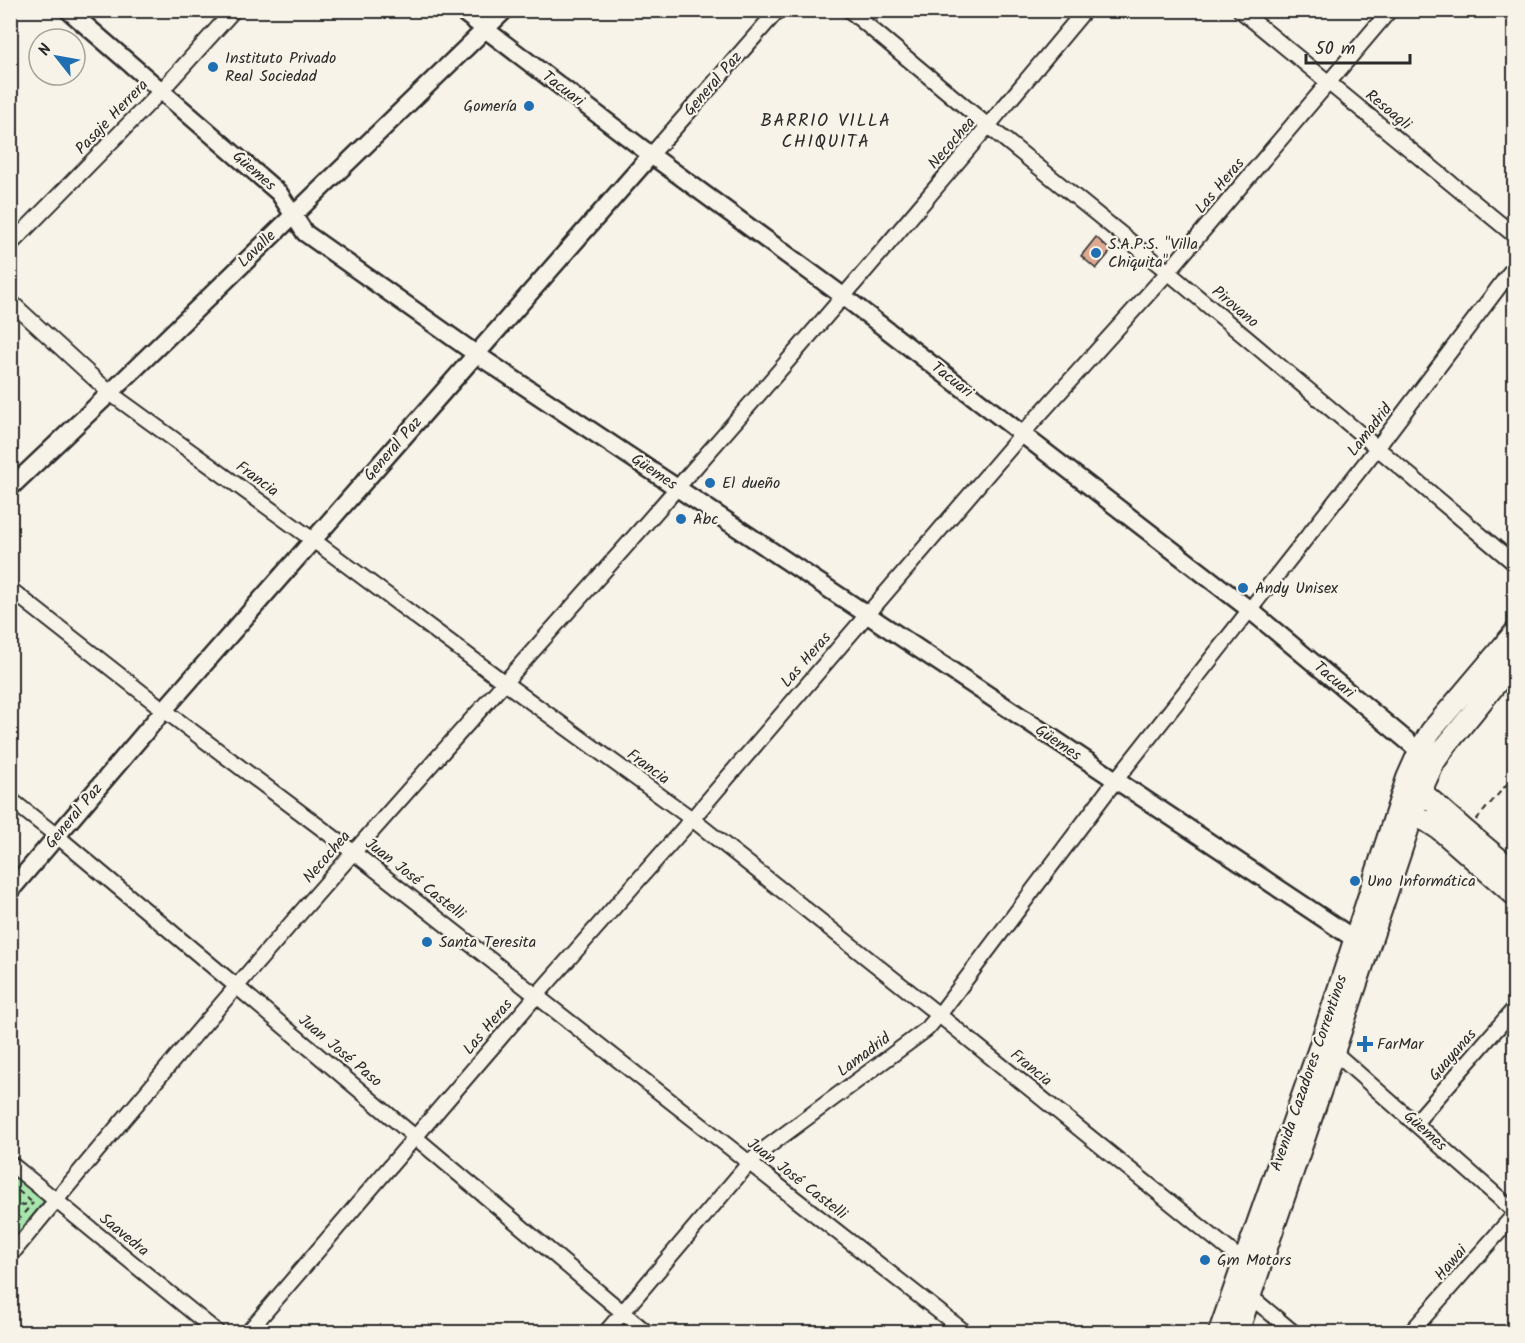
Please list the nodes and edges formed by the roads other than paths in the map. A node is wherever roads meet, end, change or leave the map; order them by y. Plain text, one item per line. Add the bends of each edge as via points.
1 (68, 10) edge
2 (234, 10) edge
3 (460, 10) edge
4 (505, 10) edge
5 (778, 10) edge
6 (849, 10) edge
7 (1085, 10) edge
8 (1240, 10) edge
9 (1390, 10) edge
10 (484, 30) junction
11 (1329, 83) junction
12 (161, 91) junction
13 (988, 126) junction
14 (651, 155) junction
15 (293, 214) junction
16 (1515, 235) edge
17 (10, 245) edge
18 (1515, 267) edge
19 (1168, 272) junction
20 (843, 296) junction
21 (10, 301) edge
22 (476, 354) junction
23 (110, 393) junction
24 (1022, 434) junction
25 (1377, 448) junction
26 (10, 488) edge
27 (677, 488) junction
28 (313, 540) junction
29 (1515, 563) edge
30 (10, 589) edge
31 (1250, 610) junction
32 (867, 615) junction
33 (1515, 633) edge
34 (1509, 663) edge
35 (505, 683) junction
36 (164, 710) junction
37 (1419, 751) junction
38 (1434, 763) junction
39 (1115, 781) junction
40 (1414, 784) junction
41 (10, 799) edge
42 (1405, 814) junction
43 (692, 819) junction
44 (57, 836) junction
45 (353, 852) junction
46 (1515, 871) edge
47 (10, 891) edge
48 (1515, 895) edge
49 (1362, 944) junction
50 (237, 986) junction
51 (537, 995) junction
52 (1515, 1009) edge
53 (939, 1015) junction
54 (1334, 1052) junction
55 (1416, 1122) junction
56 (416, 1137) junction
57 (750, 1162) junction
58 (10, 1163) edge
59 (56, 1200) junction
60 (1515, 1213) edge
61 (10, 1256) edge
62 (1252, 1265) junction
63 (1242, 1293) junction
64 (622, 1313) junction
65 (217, 1332) edge
66 (249, 1332) edge
67 (606, 1332) edge
68 (646, 1332) edge
69 (965, 1332) edge
70 (1219, 1332) edge
71 (1238, 1332) edge
72 (1293, 1332) edge
73 (1411, 1332) edge

1 - 12 street, Güemes
2 - 12 street, Pasaje Herrera
3 - 10 street, Tacuari
4 - 10 street, Lavalle
5 - 14 street, General Paz
6 - 13 street, Pirovano
7 - 13 street, Necochea
8 - 11 street, Resoagli
9 - 11 street, Las Heras
10 - 14 street, Tacuari
10 - 15 street, Lavalle
11 - 16 street, Resoagli
11 - 19 street, Las Heras
12 - 15 street, Güemes via 279,193
12 - 17 street, Pasaje Herrera
13 - 19 street, Pirovano
13 - 20 street, Necochea
14 - 20 street, Tacuari
14 - 22 street, General Paz
15 - 22 street, Güemes via 305,233
15 - 23 street, Lavalle
18 - 25 street, Lamadrid
19 - 24 street, Las Heras
19 - 25 street, Pirovano
20 - 24 street, Tacuari
20 - 27 street, Necochea
21 - 23 street, Francia
22 - 27 street, Güemes
22 - 28 street, General Paz
23 - 26 street, Lavalle
23 - 28 street, Francia
24 - 31 street, Tacuari
24 - 32 street, Las Heras
25 - 29 street, Pirovano
25 - 31 street, Lamadrid
27 - 32 street, Güemes
27 - 35 street, Necochea
28 - 35 street, Francia
28 - 36 street, General Paz
30 - 36 street, Juan José Castelli
31 - 37 street, Tacuari
31 - 39 street, Lamadrid
32 - 39 street, Güemes
32 - 43 street, Las Heras
33 - 34 main road
34 - 37 main road via 1431,731
34 - 38 main road
35 - 43 street, Francia
35 - 45 street, Necochea
36 - 44 street, General Paz
36 - 45 street, Juan José Castelli
37 - 38 street, Tacuari
37 - 40 main road
38 - 40 main road
39 - 49 street, Güemes
39 - 53 street, Lamadrid
40 - 42 main road, Avenida Cazadores Correntinos
40 - 46 main road
41 - 44 street, Juan José Paso
42 - 48 main road via 1440,830
42 - 49 main road, Avenida Cazadores Correntinos
43 - 51 street, Las Heras
43 - 53 street, Francia
44 - 47 street, General Paz
44 - 50 street, Juan José Paso
45 - 50 street, Necochea
45 - 51 street, Juan José Castelli
49 - 54 main road, Avenida Cazadores Correntinos
49 - 62 main road, Avenida Cazadores Correntinos via 1320,1046
50 - 56 street, Juan José Paso
50 - 59 street, Necochea
51 - 56 street, Las Heras
51 - 57 street, Juan José Castelli
52 - 55 street, Guayanas
53 - 57 street, Lamadrid via 927,1029
53 - 62 street, Francia
54 - 55 street, Güemes
54 - 62 main road, Avenida Cazadores Correntinos
55 - 60 street, Güemes
56 - 64 street, Juan José Paso
56 - 66 street, Las Heras
57 - 64 street, Lamadrid
57 - 69 street, Juan José Castelli
58 - 59 street, Saavedra
59 - 61 street, Necochea
59 - 65 street, Saavedra
60 - 73 street, Hawai
62 - 63 main road, Avenida Cazadores Correntinos
63 - 70 main road, Avenida Cazadores Correntinos
63 - 71 main road, Avenida Cazadores Correntinos
63 - 72 street
64 - 67 street, Lamadrid
64 - 68 street, Juan José Paso

